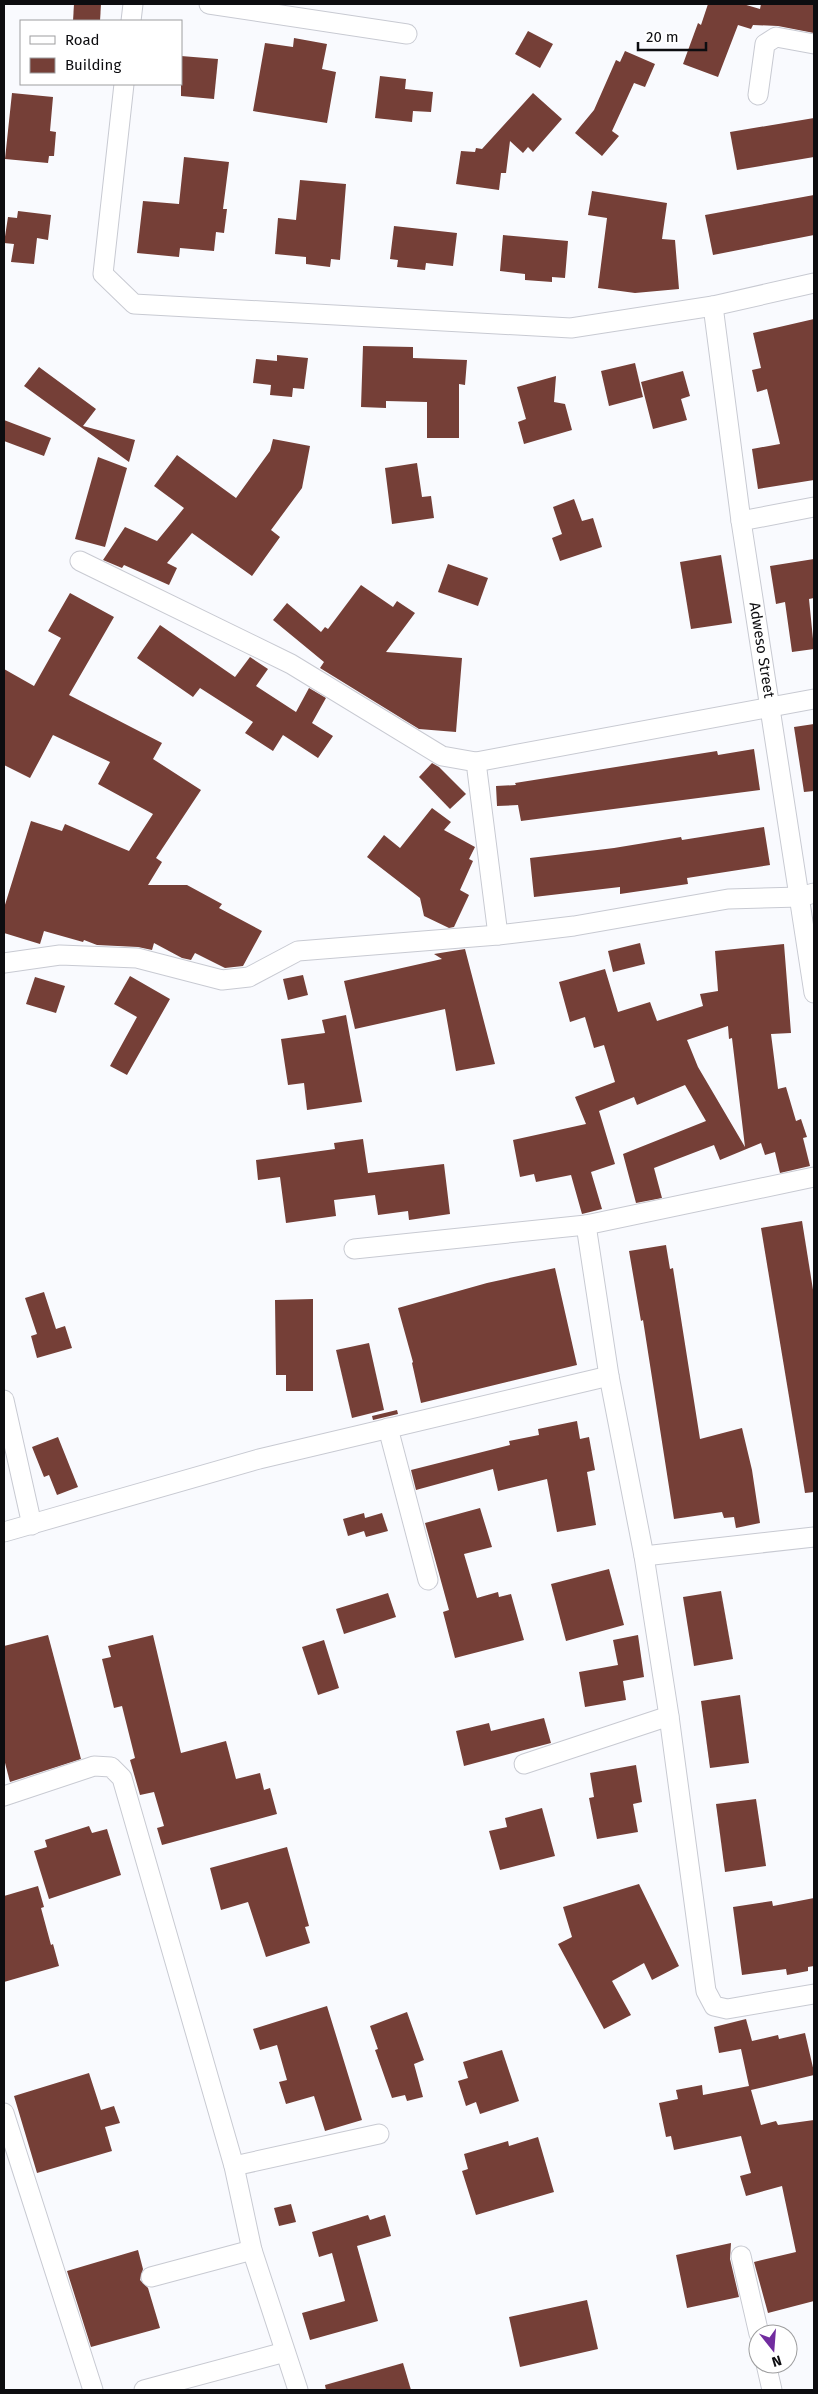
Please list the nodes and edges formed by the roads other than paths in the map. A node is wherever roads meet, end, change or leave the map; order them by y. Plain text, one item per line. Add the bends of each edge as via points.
1 (132, 4) edge
2 (209, 4) edge
3 (131, 20) edge
4 (407, 34) dead end
5 (814, 44) edge
6 (124, 85) edge
7 (758, 95) dead end
8 (814, 284) edge
9 (713, 306) junction
10 (814, 508) edge
11 (742, 521) junction
12 (80, 561) dead end
13 (814, 699) edge
14 (771, 706) junction
15 (476, 762) junction
16 (807, 895) edge
17 (498, 935) junction
18 (4, 963) edge
19 (814, 994) edge
20 (814, 1178) edge
21 (586, 1225) junction
22 (354, 1248) dead end
23 (609, 1376) junction
24 (4, 1400) edge
25 (388, 1428) junction
26 (32, 1525) junction
27 (4, 1532) edge
28 (814, 1537) edge
29 (644, 1556) junction
30 (428, 1580) dead end
31 (669, 1716) junction
32 (524, 1764) dead end
33 (4, 1796) edge
34 (814, 1994) edge
35 (4, 2112) edge
36 (379, 2134) dead end
37 (234, 2166) junction
38 (252, 2250) junction
39 (741, 2256) dead end
40 (151, 2276) dead end
41 (757, 2324) edge
42 (285, 2352) junction
43 (768, 2374) edge
44 (93, 2390) edge
45 (144, 2390) edge
46 (298, 2390) edge
47 (772, 2390) edge

1 - 3 street
2 - 4 street
5 - 7 street via 776,37 765,44
6 - 9 street via 103,274 134,304 571,328
8 - 9 street
9 - 11 street, Adweso Street
10 - 11 street
11 - 14 street, Adweso Street
12 - 15 street via 291,664 442,756
13 - 14 street
14 - 15 street
14 - 16 street, Adweso Street
15 - 17 street
16 - 17 street via 728,899 574,926
16 - 19 street, Adweso Street
17 - 18 street via 298,951 249,977 222,980 137,958 60,956
20 - 21 street
21 - 22 street
21 - 23 street
23 - 25 street
23 - 29 street
24 - 26 street
25 - 26 street via 258,1459
25 - 30 street
26 - 27 street
28 - 29 street
29 - 31 street
31 - 32 street
31 - 34 street via 706,1991 714,2006 728,2009
33 - 37 street via 94,1766 111,1767 122,1778
35 - 44 street
36 - 37 street
37 - 38 street
38 - 40 street
38 - 42 street
39 - 41 street
42 - 45 street
42 - 46 street
43 - 47 street

